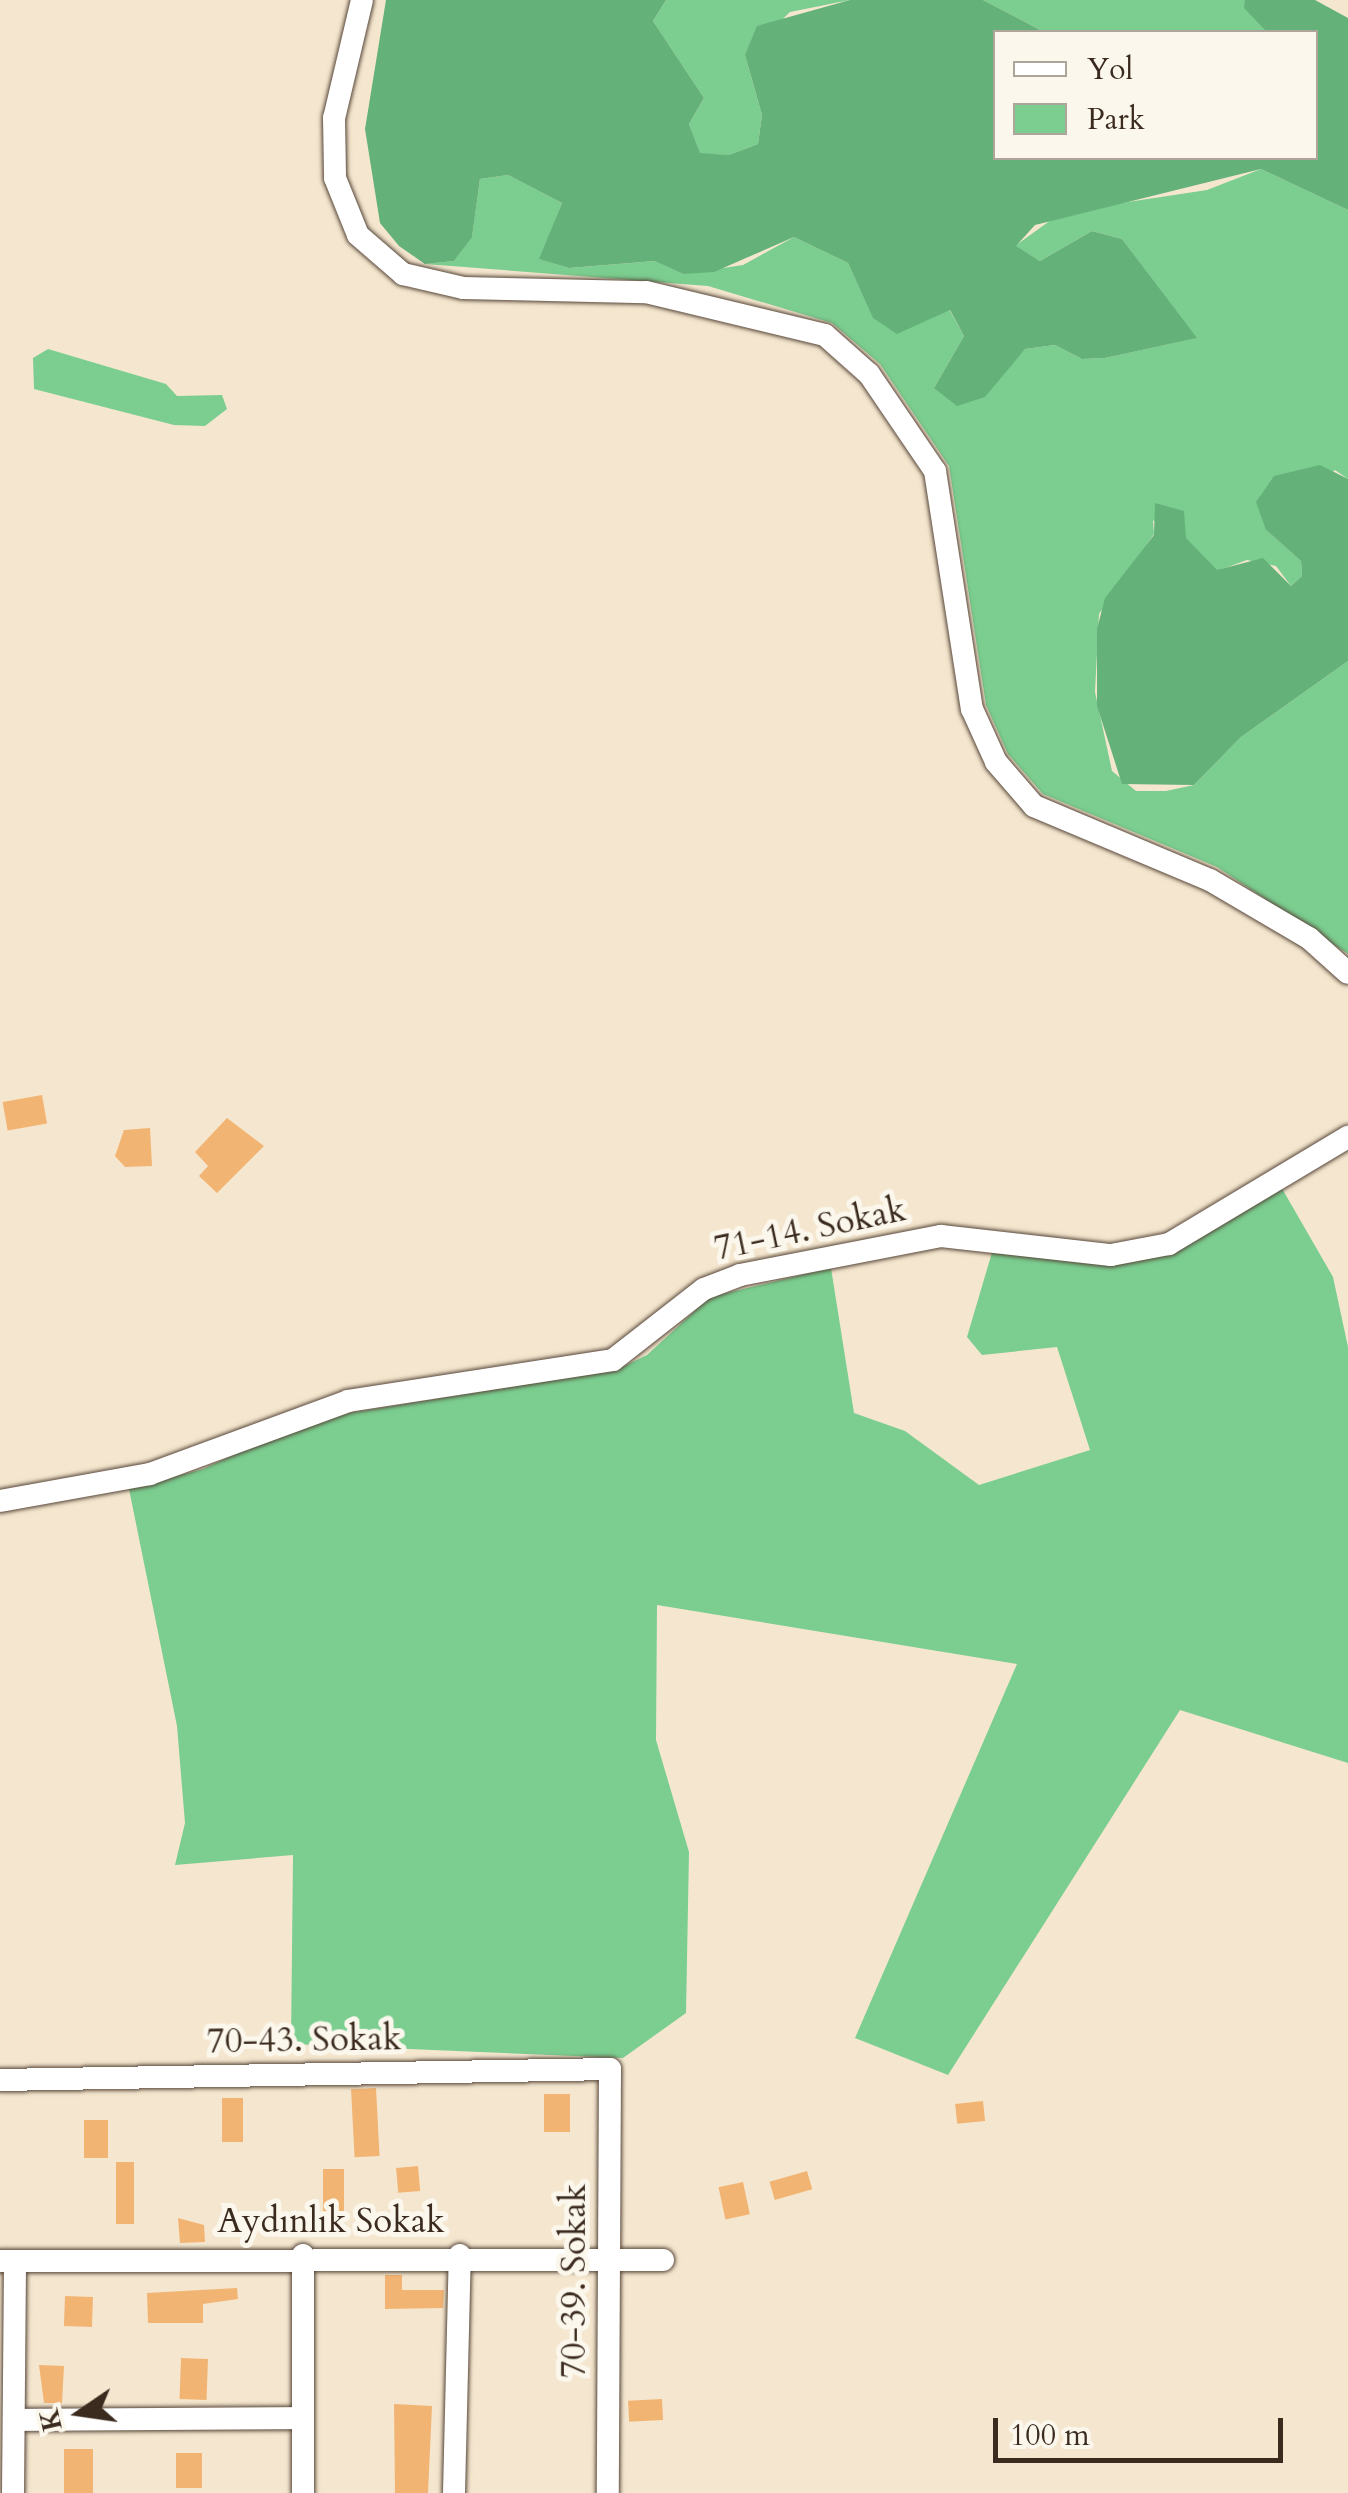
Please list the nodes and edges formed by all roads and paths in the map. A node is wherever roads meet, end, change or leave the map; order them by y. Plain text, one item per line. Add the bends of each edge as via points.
1 (362, 0) edge
2 (1348, 973) edge
3 (1348, 1137) edge
4 (0, 1501) edge
5 (610, 2070) joint
6 (0, 2080) edge
7 (303, 2255) junction
8 (460, 2255) junction
9 (609, 2259) junction
10 (663, 2260) dead end
11 (8, 2261) edge
12 (304, 2418) junction
13 (14, 2420) junction
14 (13, 2493) edge
15 (303, 2493) edge
16 (454, 2493) edge
17 (608, 2493) edge

1 - 2 street via 334,118 334,178 358,236 403,274 463,288 646,292 825,335 869,374 935,471 972,709 996,762 1034,806 1210,880 1309,938
3 - 4 street, 71-14. Sokak via 1168,1244 1111,1255 941,1236 740,1275 704,1289 613,1360 309,1410 183,1464
5 - 6 street, 70-43. Sokak
5 - 9 street, 70-39. Sokak
7 - 8 street, Aydınlık Sokak
7 - 11 street, Aydınlık Sokak
7 - 12 street
8 - 9 street, Aydınlık Sokak
8 - 16 street
9 - 10 street, Aydınlık Sokak
9 - 17 street, 70-39. Sokak
11 - 13 street
12 - 13 street
12 - 15 street
13 - 14 street

